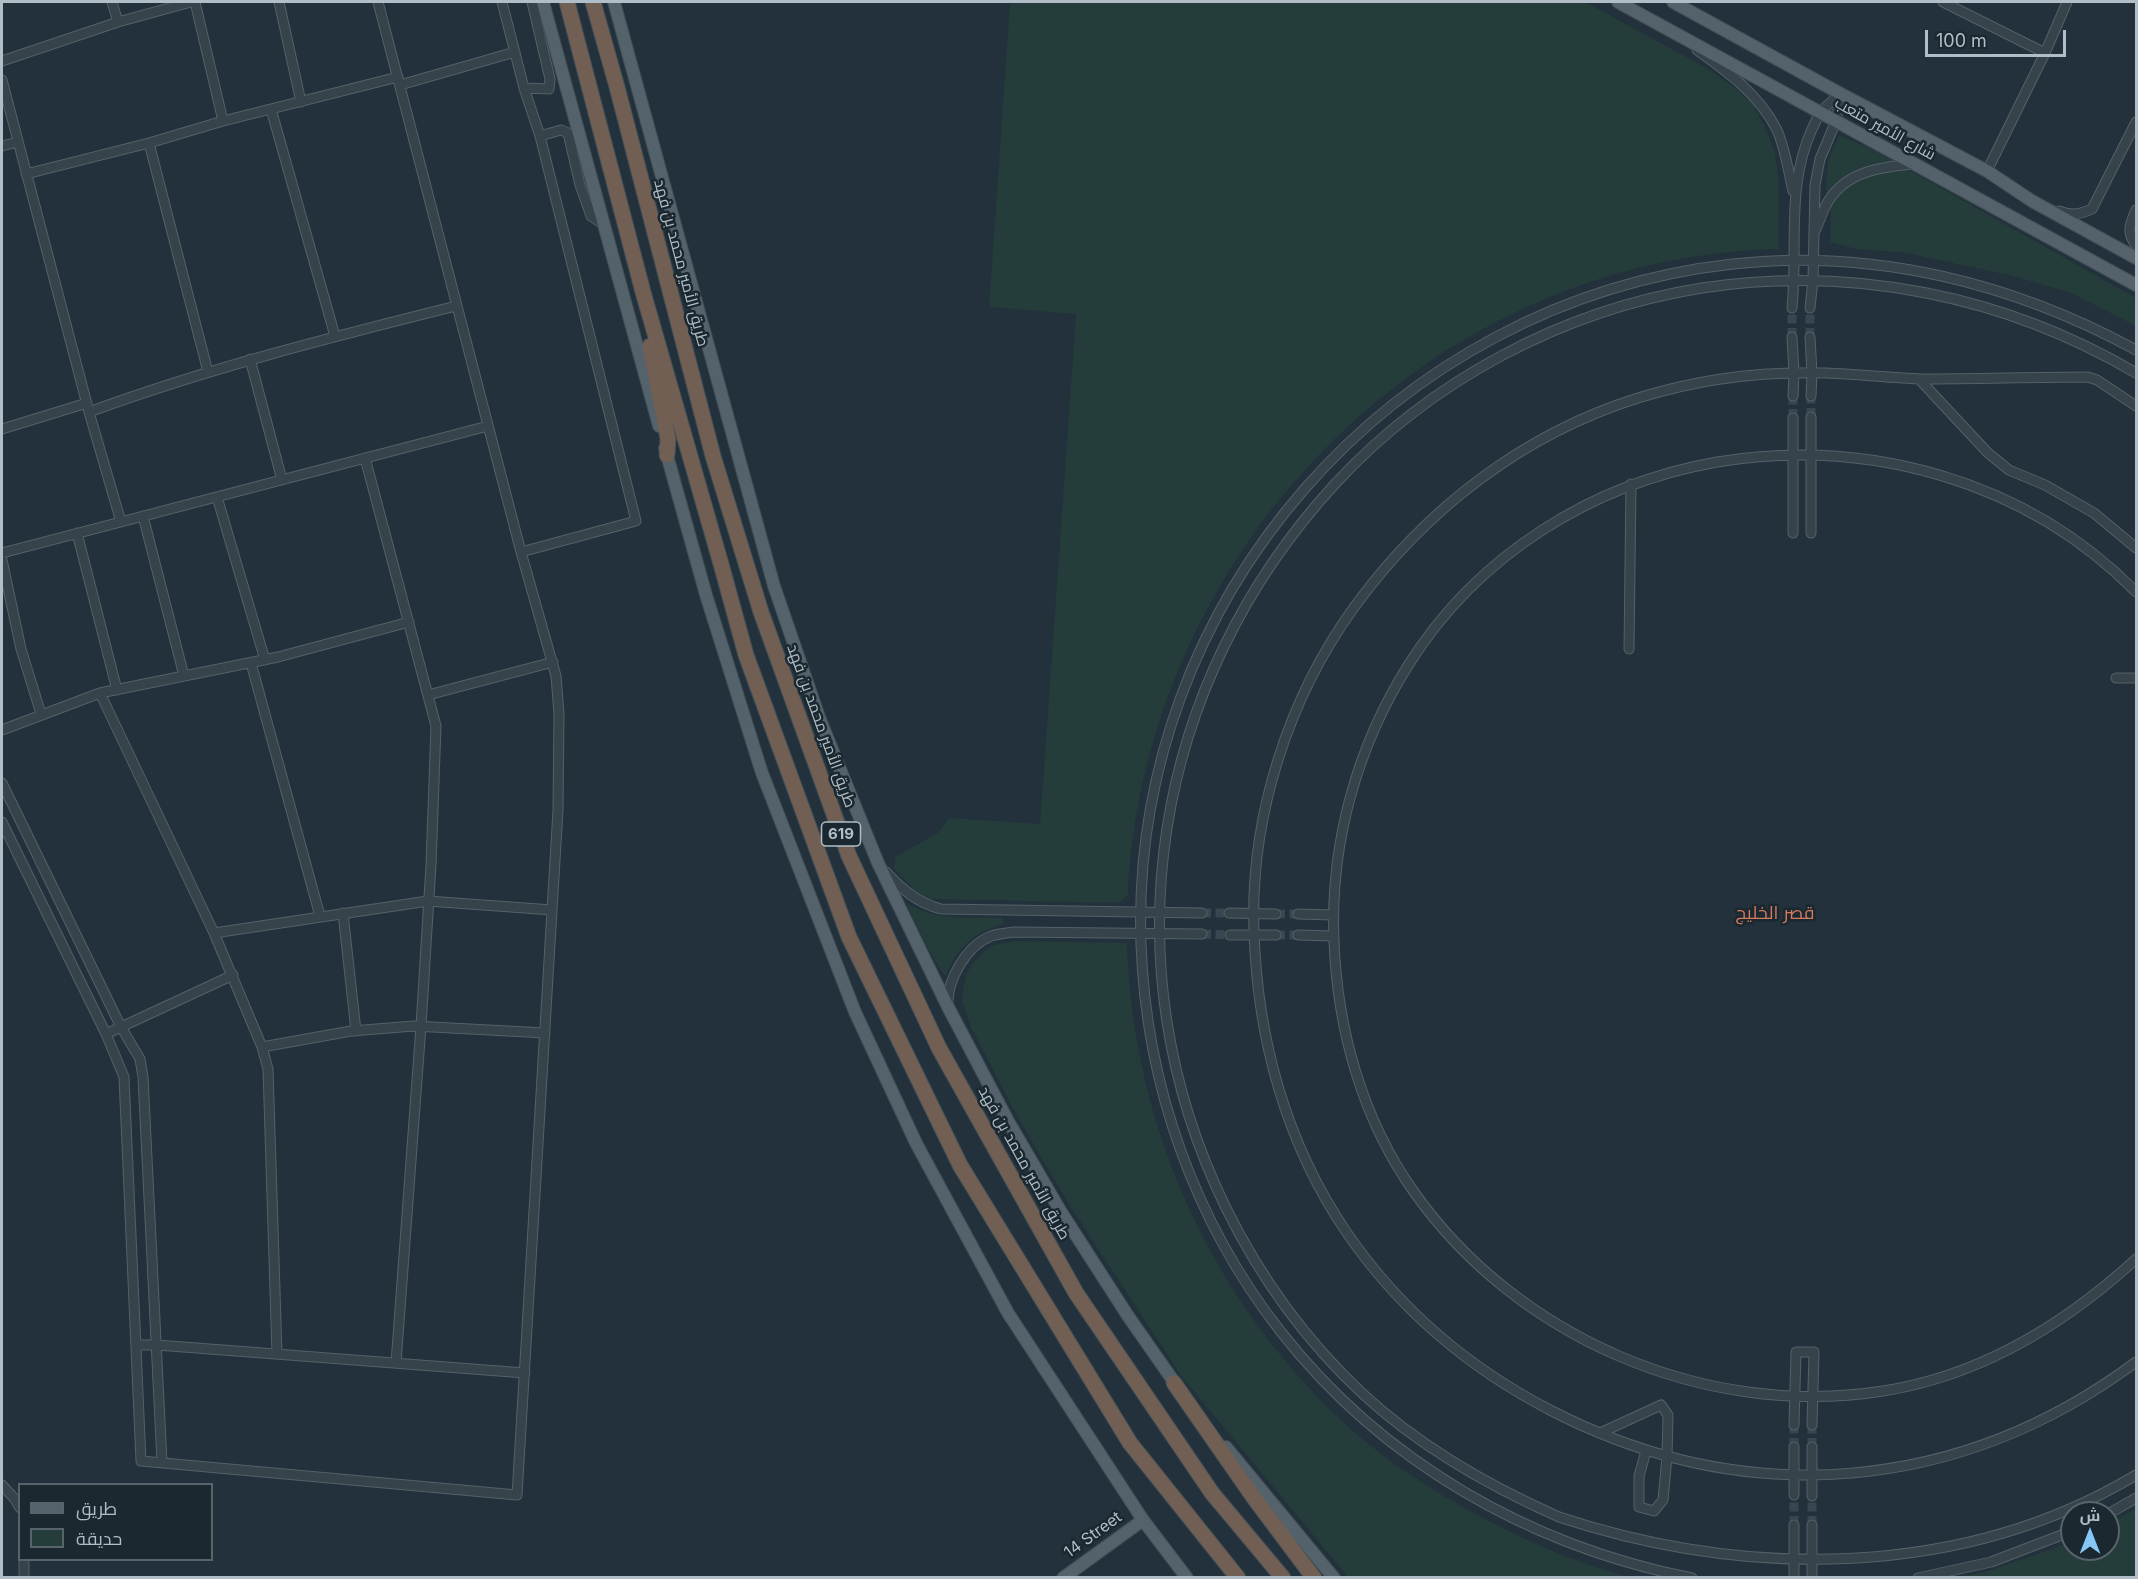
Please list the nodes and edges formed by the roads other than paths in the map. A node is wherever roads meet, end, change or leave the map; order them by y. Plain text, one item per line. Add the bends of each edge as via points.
1 (112, 2) edge
2 (193, 2) edge
3 (279, 2) edge
4 (378, 2) edge
5 (502, 2) edge
6 (532, 2) edge
7 (543, 2) edge
8 (567, 2) edge
9 (593, 2) edge
10 (614, 2) edge
11 (1617, 2) edge
12 (1673, 2) edge
13 (1942, 2) edge
14 (2067, 2) edge
15 (118, 22) junction
16 (1663, 26) junction
17 (515, 52) junction
18 (2045, 53) junction
19 (2, 61) edge
20 (2, 80) edge
21 (399, 81) junction
22 (524, 88) junction
23 (1841, 94) junction
24 (301, 102) junction
25 (271, 109) junction
26 (1820, 112) junction
27 (223, 121) junction
28 (1836, 121) junction
29 (2136, 122) edge
30 (540, 136) junction
31 (18, 142) junction
32 (149, 143) junction
33 (2, 146) edge
34 (1913, 164) junction
35 (1987, 171) junction
36 (1793, 173) junction
37 (26, 174) junction
38 (2032, 201) junction
39 (2136, 210) edge
40 (603, 224) junction
41 (1813, 236) junction
42 (2136, 245) edge
43 (2136, 258) edge
44 (1795, 261) junction
45 (1813, 261) junction
46 (1795, 280) junction
47 (1813, 280) junction
48 (2136, 285) edge
49 (456, 306) junction
50 (1792, 308) tunnel mouth
51 (1810, 308) tunnel mouth
52 (650, 317) junction
53 (335, 336) junction
54 (1792, 337) tunnel mouth
55 (1810, 337) tunnel mouth
56 (2136, 350) edge
57 (250, 359) junction
58 (208, 372) junction
59 (2136, 372) edge
60 (1794, 373) junction
61 (1812, 373) junction
62 (1918, 379) junction
63 (1793, 396) tunnel mouth
64 (1811, 396) tunnel mouth
65 (2136, 406) edge
66 (88, 408) junction
67 (1793, 417) tunnel mouth
68 (1811, 417) tunnel mouth
69 (488, 426) junction
70 (2, 429) edge
71 (667, 455) junction
72 (1812, 455) junction
73 (1794, 456) junction
74 (365, 458) junction
75 (282, 480) junction
76 (1631, 484) junction
77 (217, 497) junction
78 (142, 516) junction
79 (121, 522) junction
80 (77, 533) junction
81 (1793, 533) dead end
82 (1811, 533) dead end
83 (2136, 549) edge
84 (521, 552) junction
85 (2, 553) edge
86 (2, 560) edge
87 (2136, 592) edge
88 (409, 622) junction
89 (1629, 649) dead end
90 (265, 660) junction
91 (553, 662) junction
92 (251, 663) junction
93 (184, 676) junction
94 (2116, 678) dead end
95 (2136, 678) edge
96 (117, 690) junction
97 (100, 693) junction
98 (428, 695) junction
99 (41, 714) junction
100 (2, 730) edge
101 (2, 783) edge
102 (2, 822) edge
103 (878, 863) junction
104 (428, 901) junction
105 (552, 910) junction
106 (1140, 912) junction
107 (343, 913) junction
108 (1160, 913) junction
109 (1202, 913) tunnel mouth
110 (1229, 913) tunnel mouth
111 (1253, 914) junction
112 (1276, 914) tunnel mouth
113 (1298, 914) tunnel mouth
114 (1333, 915) junction
115 (320, 916) junction
116 (214, 933) junction
117 (1140, 934) junction
118 (1160, 934) junction
119 (1202, 934) tunnel mouth
120 (1230, 934) tunnel mouth
121 (1254, 935) junction
122 (1276, 935) tunnel mouth
123 (1298, 935) tunnel mouth
124 (1333, 936) junction
125 (233, 975) junction
126 (948, 1007) junction
127 (421, 1026) junction
128 (121, 1027) junction
129 (356, 1031) junction
130 (545, 1033) junction
131 (106, 1034) junction
132 (262, 1047) junction
133 (2136, 1259) edge
134 (157, 1344) junction
135 (137, 1345) junction
136 (277, 1354) junction
137 (2136, 1362) edge
138 (396, 1363) junction
139 (525, 1373) junction
140 (1174, 1383) junction
141 (1796, 1395) junction
142 (1814, 1396) junction
143 (1794, 1425) tunnel mouth
144 (1812, 1425) tunnel mouth
145 (1600, 1433) junction
146 (1794, 1447) tunnel mouth
147 (1812, 1448) tunnel mouth
148 (1646, 1451) junction
149 (1667, 1457) junction
150 (162, 1462) junction
151 (1795, 1475) junction
152 (1813, 1475) junction
153 (2136, 1475) edge
154 (2, 1485) edge
155 (1794, 1496) tunnel mouth
156 (1812, 1496) tunnel mouth
157 (2136, 1498) edge
158 (18, 1505) edge
159 (2120, 1507) edge
160 (1143, 1520) junction
161 (1794, 1525) tunnel mouth
162 (1812, 1525) tunnel mouth
163 (2060, 1536) edge
164 (24, 1561) edge
165 (1794, 1573) edge
166 (1813, 1573) edge
167 (24, 1578) edge
168 (1063, 1578) edge
169 (1187, 1578) edge
170 (1238, 1578) edge
171 (1283, 1578) edge
172 (1314, 1578) edge
173 (1334, 1578) edge
174 (1692, 1578) edge
175 (1918, 1578) edge

1 - 15 street
2 - 15 street
2 - 27 street
3 - 24 street
4 - 21 street
5 - 17 street
6 - 22 street via 550,79 549,89
7 - 40 main road
8 - 52 highway, 619
9 - 171 highway, طريق الأمير محمد بن فهد / 619 via 713,456 761,612 849,856 939,1048 1076,1293 1212,1493
10 - 103 main road via 774,586 819,717
11 - 16 main road, شارع الأمير متعب
12 - 23 main road, شارع الأمير متعب
13 - 18 street
14 - 18 street
15 - 19 street
16 - 26 main road, شارع الأمير متعب
16 - 36 street via 1755,96 1777,130
17 - 21 street
17 - 22 street
18 - 35 street
20 - 31 street
21 - 24 street
21 - 49 street
22 - 30 street
23 - 26 street
23 - 28 street
23 - 35 main road, شارع الأمير متعب
24 - 25 street
25 - 27 street
25 - 53 street
26 - 28 main road, شارع الأمير متعب
26 - 36 street
27 - 32 street
28 - 34 main road, شارع الأمير متعب
28 - 41 street via 1820,159
29 - 38 street via 2092,209 2079,215 2067,214
30 - 40 street via 561,129 568,133 591,216
30 - 84 street via 636,521
31 - 33 street
31 - 37 street
32 - 37 street
32 - 58 street
34 - 41 street via 1882,167 1840,186
34 - 48 main road, شارع الأمير متعب
35 - 38 main road, شارع الأمير متعب
36 - 44 street
37 - 66 street
38 - 43 main road, شارع الأمير متعب
39 - 42 street via 2129,232
40 - 71 main road
41 - 45 street
44 - 45 street
44 - 46 street
44 - 106 street via 1732,264 1667,274 1559,307 1519,324 1444,366 1384,410 1333,457 1252,555 1215,618 1185,684 1151,801 1141,870
45 - 47 street
45 - 56 street via 1908,269 2000,290 2054,309
46 - 47 street
46 - 50 street
46 - 108 street via 1735,283 1671,293 1567,325 1455,383 1397,425 1347,470 1307,514 1269,566 1233,627 1203,691 1171,805 1161,872
47 - 51 street
47 - 59 street via 1905,288 1994,309 2046,328
49 - 53 street
49 - 69 street
52 - 71 highway via 648,339 668,439
52 - 170 highway, 619 via 746,655 849,937 966,1175 1130,1443
53 - 57 street
54 - 60 street
55 - 61 street
57 - 58 street
57 - 75 street
58 - 66 street
60 - 61 street
60 - 63 street
60 - 111 street via 1745,375 1691,384 1601,411 1505,461 1457,496 1414,535 1346,618 1290,725 1262,823
61 - 62 street
61 - 64 street
62 - 65 street via 2088,377
62 - 83 street via 2009,470 2094,513
66 - 70 street
66 - 79 street
67 - 73 street
68 - 72 street
69 - 74 street
69 - 84 street
71 - 160 main road via 762,773 855,1012 916,1143 1008,1313
72 - 73 street
72 - 82 street
72 - 87 street via 1912,466 1981,488 2069,534
73 - 76 street via 1708,464
73 - 81 street
74 - 75 street
74 - 88 street
75 - 77 street
76 - 89 street
76 - 114 street via 1578,508 1506,555 1438,623 1415,654 1386,704 1354,783 1336,863
77 - 78 street
77 - 90 street
78 - 79 street
78 - 93 street
79 - 80 street
80 - 85 street
80 - 96 street
84 - 91 street
86 - 99 street via 21,649
88 - 90 street
88 - 98 street
90 - 92 street
91 - 98 street
91 - 105 street via 559,749
92 - 93 street
92 - 115 street
93 - 96 street
94 - 95 street
96 - 97 street
97 - 99 street
97 - 116 street
98 - 104 street via 436,726
99 - 100 street
101 - 128 street
102 - 131 street
103 - 106 street via 915,899 941,909
103 - 126 main road
104 - 105 street
104 - 107 street
104 - 127 street
105 - 130 street
106 - 108 street
106 - 117 street
107 - 115 street
107 - 129 street
108 - 109 street
108 - 118 street
110 - 111 street
111 - 112 street
111 - 121 street
113 - 114 street
114 - 124 street
115 - 116 street
116 - 125 street
117 - 118 street
117 - 126 street via 1014,932 991,936 966,956 950,986
117 - 174 street via 1150,1038 1167,1112 1187,1171 1236,1269 1298,1354 1383,1436 1473,1497 1573,1544 1649,1569
118 - 119 street
118 - 165 street via 1169,1035 1186,1106 1206,1164 1271,1287 1364,1395 1463,1468 1580,1526 1694,1558
120 - 121 street
121 - 122 street
121 - 145 street via 1261,1019 1275,1079 1292,1129 1348,1234 1405,1304 1452,1347 1528,1399
123 - 124 street
124 - 141 street via 1342,1020 1365,1101 1413,1190 1464,1249 1503,1286 1548,1319 1604,1350 1671,1376 1756,1393
125 - 128 street
125 - 132 street
126 - 140 main road via 1061,1212
127 - 129 street
127 - 130 street
127 - 138 street
128 - 131 street
128 - 134 street via 140,1059 143,1077
129 - 132 street
130 - 139 street
131 - 135 street via 124,1077
132 - 136 street via 268,1069
133 - 142 street via 2103,1290 2055,1324 1984,1361 1902,1388
134 - 135 street
134 - 136 street
134 - 150 street
135 - 150 street via 141,1461
136 - 138 street
137 - 152 street via 2056,1414 1959,1454 1872,1471
138 - 139 street
139 - 150 street via 518,1495
140 - 172 highway
140 - 173 main road
141 - 142 street
141 - 142 street via 1796,1352 1814,1352
141 - 143 street
142 - 144 street
145 - 148 street
145 - 149 street via 1661,1405 1668,1415
146 - 151 street
147 - 152 street
148 - 149 street
148 - 149 street via 1640,1476 1640,1507 1654,1511 1663,1500
149 - 151 street via 1747,1472
151 - 152 street
151 - 155 street
152 - 156 street
153 - 166 street via 2048,1520 1985,1543
154 - 158 street
157 - 159 street
160 - 168 main road, 14 Street
160 - 169 main road
161 - 165 street
162 - 166 street
163 - 175 street via 1991,1562
164 - 167 street
165 - 166 street

